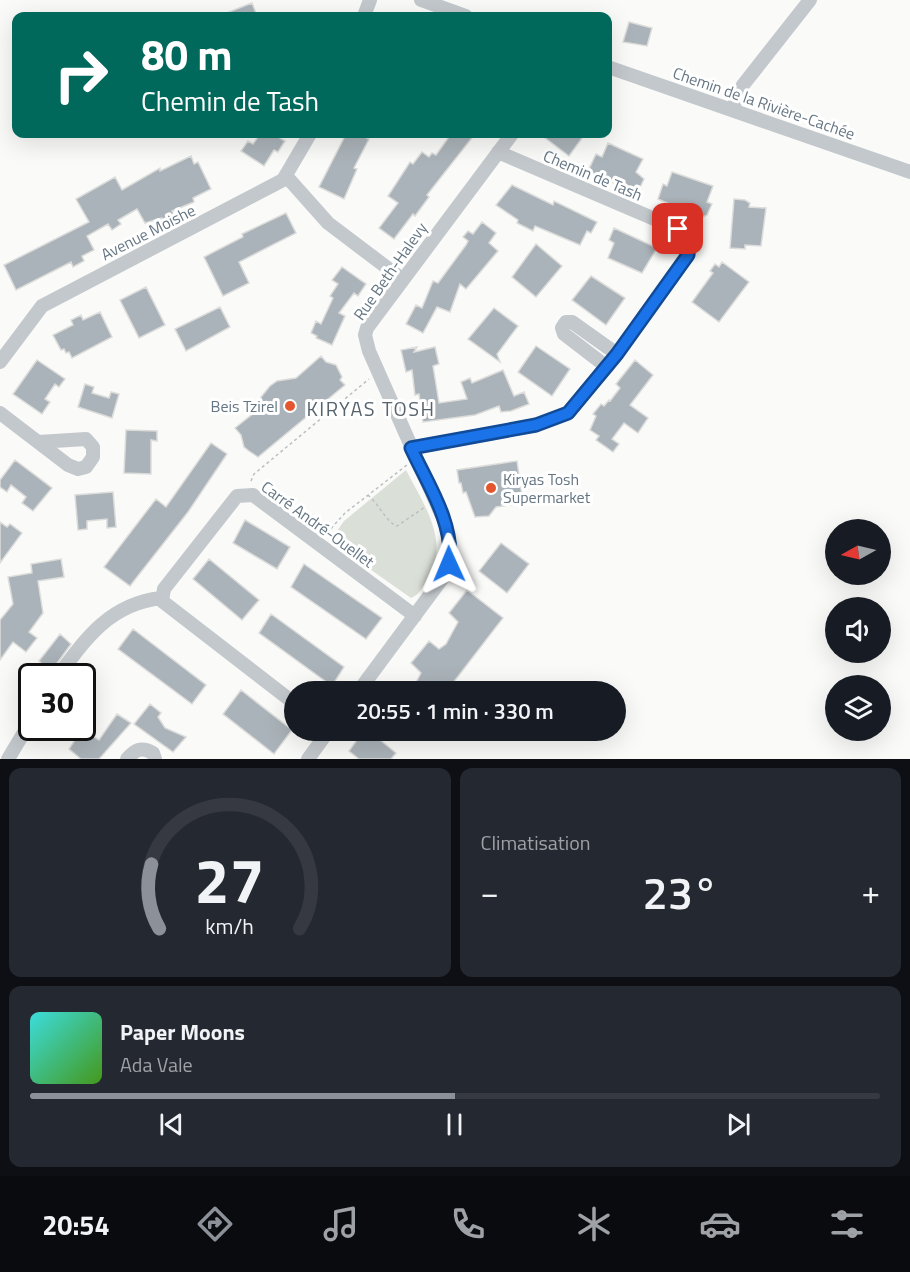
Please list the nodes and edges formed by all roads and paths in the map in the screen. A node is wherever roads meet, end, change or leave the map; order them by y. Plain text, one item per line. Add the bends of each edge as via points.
1 (421, 0) edge
2 (810, 0) edge
3 (455, 12) edge
4 (612, 68) edge
5 (732, 110) junction
6 (308, 138) edge
7 (509, 138) edge
8 (498, 152) junction
9 (910, 172) edge
10 (287, 177) junction
11 (402, 279) junction
12 (617, 354) junction
13 (0, 362) edge
14 (607, 367) junction
15 (369, 379) dead end
16 (0, 413) edge
17 (38, 442) dead end
18 (411, 448) junction
19 (407, 465) dead end
20 (249, 487) dead end
21 (367, 495) junction
22 (423, 508) dead end
23 (323, 538) dead end
24 (161, 598) junction
25 (415, 616) junction
26 (68, 663) edge
27 (366, 681) edge
28 (284, 695) edge
29 (19, 741) edge
30 (321, 741) edge
31 (8, 759) edge
32 (127, 759) edge
33 (155, 759) edge
34 (308, 759) edge

1 - 3 street
2 - 5 street via 743,85
4 - 5 street, Chemin de la Rivière-Cachée
5 - 9 street, Chemin de la Rivière-Cachée
6 - 10 street
7 - 8 street, Rue Beth-Halevy
8 - 11 street, Rue Beth-Halevy
8 - 12 street, Chemin de Tash via 689,235 688,255
10 - 11 street via 328,223
10 - 13 street, Avenue Moishe via 42,306
11 - 18 street, Rue Beth-Halevy via 365,334
12 - 14 street, Chemin de Tash
12 - 14 street via 572,322 566,322 564,334
14 - 18 street, Chemin de Tash via 561,418
15 - 20 path via 254,474
16 - 17 street
18 - 25 street, Rue Beth-Halevy via 451,542 447,571
19 - 21 path
21 - 22 path via 380,505 393,526
21 - 23 path
24 - 25 street, Carré André-Ouellet via 233,500 248,494
24 - 26 street via 149,599 108,618 94,628
24 - 28 street via 166,606
25 - 27 street, Rue Beth-Halevy
29 - 31 street
30 - 34 street
32 - 33 street via 144,748

